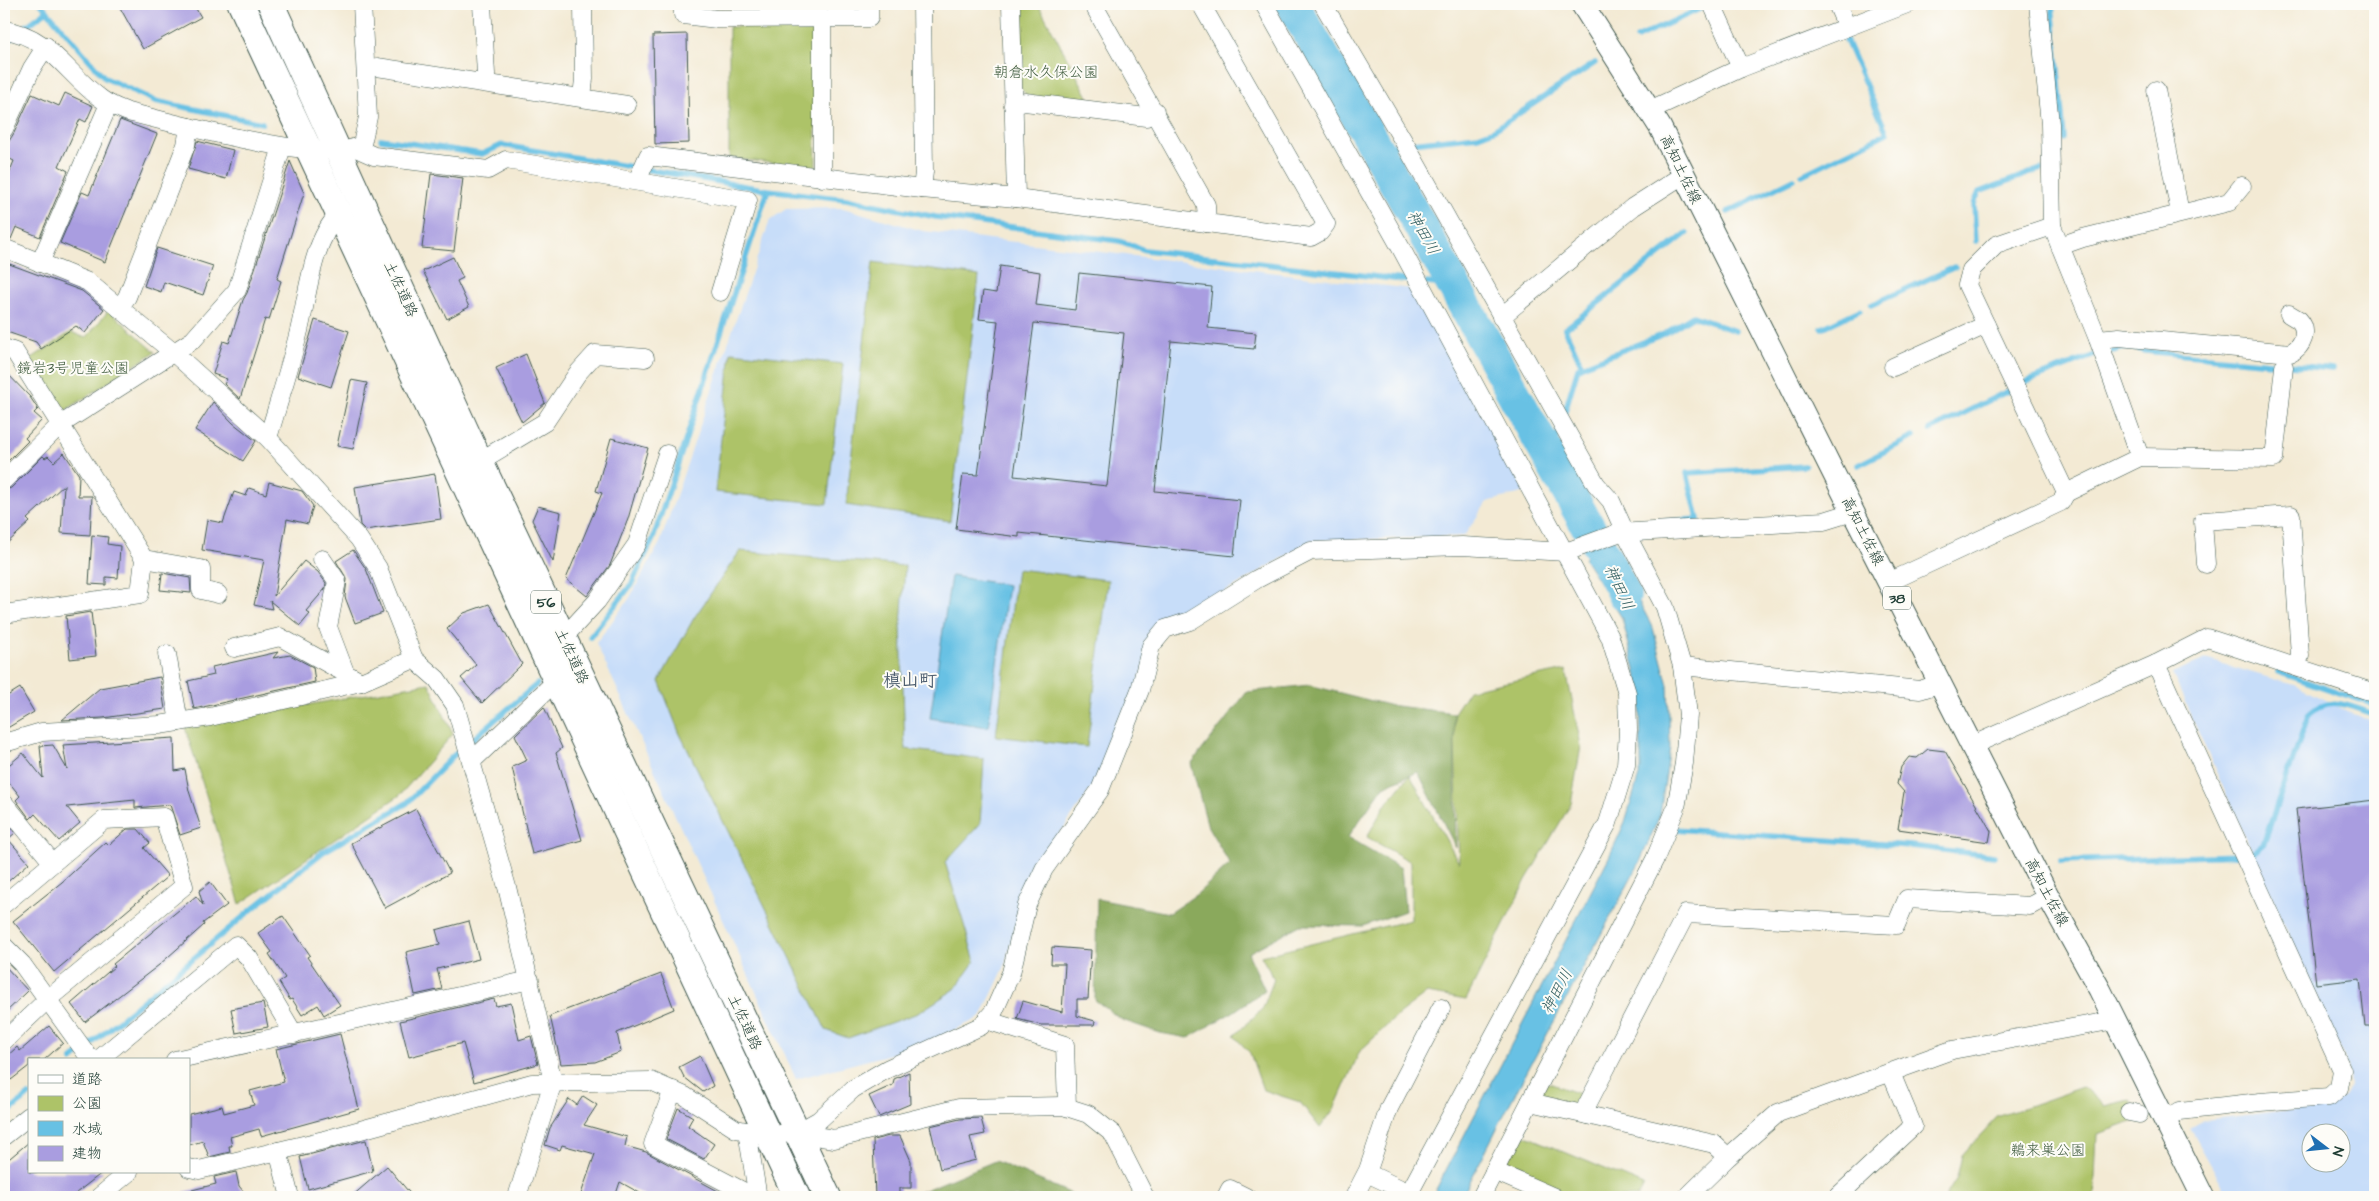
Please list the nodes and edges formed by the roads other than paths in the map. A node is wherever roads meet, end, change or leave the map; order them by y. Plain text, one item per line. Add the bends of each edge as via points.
1 (241, 4) edge
2 (271, 4) edge
3 (362, 4) edge
4 (482, 4) edge
5 (583, 4) edge
6 (683, 4) edge
7 (869, 4) edge
8 (922, 4) edge
9 (1011, 4) edge
10 (1093, 4) edge
11 (1201, 4) edge
12 (1264, 4) edge
13 (1322, 4) edge
14 (1582, 4) edge
15 (1712, 4) edge
16 (1837, 4) edge
17 (1906, 4) edge
18 (2038, 4) edge
19 (776, 11) edge
20 (822, 17) junction
21 (1848, 28) junction
22 (6, 30) edge
23 (46, 46) junction
24 (1741, 68) junction
25 (366, 69) junction
26 (484, 82) junction
27 (2156, 90) dead end
28 (582, 97) junction
29 (109, 104) junction
30 (1013, 104) junction
31 (627, 105) dead end
32 (1650, 110) junction
33 (1155, 111) junction
34 (189, 127) junction
35 (4, 129) edge
36 (282, 147) junction
37 (346, 149) junction
38 (309, 150) junction
39 (640, 173) junction
40 (1683, 175) junction
41 (822, 178) junction
42 (2242, 186) dead end
43 (922, 190) junction
44 (1016, 198) junction
45 (2180, 213) junction
46 (339, 214) junction
47 (1207, 223) junction
48 (2052, 226) junction
49 (2060, 246) junction
50 (4, 248) edge
51 (40, 263) junction
52 (720, 292) dead end
53 (119, 308) junction
54 (2289, 314) dead end
55 (1501, 317) junction
56 (1986, 325) junction
57 (2098, 339) junction
58 (4, 348) edge
59 (174, 353) junction
60 (645, 358) dead end
61 (1893, 367) dead end
62 (2284, 367) dead end
63 (60, 425) junction
64 (268, 438) junction
65 (667, 454) dead end
66 (2140, 457) junction
67 (480, 461) junction
68 (4, 480) edge
69 (2066, 493) junction
70 (1853, 512) junction
71 (1621, 532) junction
72 (1569, 551) junction
73 (144, 559) junction
74 (322, 559) dead end
75 (2206, 564) dead end
76 (1889, 582) junction
77 (218, 594) dead end
78 (4, 614) edge
79 (564, 638) junction
80 (234, 648) dead end
81 (167, 654) dead end
82 (414, 658) junction
83 (2156, 664) junction
84 (1682, 666) junction
85 (2296, 666) junction
86 (345, 672) junction
87 (556, 681) junction
88 (362, 682) junction
89 (1941, 683) junction
90 (2375, 693) edge
91 (179, 722) junction
92 (4, 743) edge
93 (1973, 745) junction
94 (471, 759) junction
95 (4, 802) edge
96 (52, 862) junction
97 (2048, 896) junction
98 (4, 904) edge
99 (4, 946) edge
100 (530, 980) junction
101 (48, 999) junction
102 (1442, 1008) dead end
103 (986, 1020) junction
104 (2114, 1020) junction
105 (294, 1034) junction
106 (4, 1041) edge
107 (90, 1058) edge
108 (100, 1058) edge
109 (184, 1058) edge
110 (1890, 1072) junction
111 (553, 1082) junction
112 (673, 1090) junction
113 (1530, 1102) junction
114 (1067, 1108) junction
115 (1587, 1115) junction
116 (28, 1117) edge
117 (2164, 1121) junction
118 (796, 1132) junction
119 (757, 1133) junction
120 (4, 1136) edge
121 (278, 1151) junction
122 (1728, 1157) junction
123 (190, 1168) edge
124 (1494, 1171) junction
125 (1366, 1173) junction
126 (127, 1174) edge
127 (1408, 1195) edge
128 (99, 1197) edge
129 (290, 1197) edge
130 (517, 1197) edge
131 (797, 1197) edge
132 (828, 1197) edge
133 (1145, 1197) edge
134 (1226, 1197) edge
135 (1246, 1197) edge
136 (1354, 1197) edge
137 (1481, 1197) edge
138 (1554, 1197) edge
139 (1687, 1197) edge
140 (1837, 1197) edge
141 (2203, 1197) edge

1 - 38 highway, 土佐道路 / 56
2 - 37 highway, 土佐道路 / 56
3 - 25 street
4 - 26 street
5 - 28 street
6 - 19 street via 683,15 718,19
7 - 20 street via 869,18
8 - 43 street
9 - 30 street
10 - 33 street
11 - 47 street via 1326,224 1311,237
12 - 72 street
13 - 55 street via 1404,142
14 - 32 main road, 高知土佐線 / 38
15 - 24 street
16 - 21 street
17 - 21 street
18 - 48 street via 2050,124
19 - 20 street
20 - 41 street
21 - 24 street
22 - 23 street
23 - 29 street
23 - 35 street via 32,68
24 - 32 street
25 - 26 street via 376,67
25 - 37 street via 368,117 362,144
26 - 28 street
27 - 45 street
28 - 31 street
29 - 34 street
29 - 51 street
30 - 33 street via 1025,102 1146,117
30 - 44 street
32 - 40 main road, 高知土佐線 / 38
33 - 47 street via 1206,205
34 - 36 street
34 - 53 street via 186,145 127,297
36 - 38 street
36 - 59 street via 237,290 193,340
37 - 38 street
37 - 39 street via 374,156 488,170 506,160
37 - 67 highway, 土佐道路 / 56
38 - 46 highway, 土佐道路 / 56
39 - 41 street via 648,156
39 - 52 street via 748,200
40 - 55 street via 1632,207
40 - 70 main road, 高知土佐線 / 38
41 - 43 street
42 - 45 street via 2229,202
43 - 44 street
44 - 47 street
45 - 49 street
46 - 64 street via 329,224 320,242 298,335
46 - 87 highway, 土佐道路 / 56
48 - 49 street
48 - 56 street via 1996,245 1971,270 1967,285
49 - 57 street
50 - 51 street
51 - 53 street via 88,282
53 - 59 street
54 - 57 street via 2300,320 2304,333 2302,343 2290,353 2119,337
55 - 71 street via 1596,484 1612,501
56 - 61 street
56 - 69 street
57 - 66 street
58 - 63 street via 15,352
59 - 63 street
59 - 64 street
60 - 67 street via 596,354 577,374 545,422
62 - 66 street via 2274,459
63 - 68 street
63 - 73 street
64 - 82 street via 358,539 378,568
65 - 79 street via 637,544 597,601
66 - 69 street
67 - 79 highway, 土佐道路 / 56
69 - 76 street via 2061,502
70 - 71 street via 1824,522
70 - 76 main road, 高知土佐線 / 38
71 - 72 street
71 - 84 street via 1665,608
72 - 103 street via 1462,546 1311,551 1257,579 1190,621 1165,629 1151,646 1140,690 1100,790 1044,868 1027,905 1011,973 994,1011
72 - 127 street via 1610,637 1627,693 1626,765 1608,823
73 - 77 street via 201,568 201,590
73 - 78 street via 140,594
74 - 86 street via 337,581 328,627
75 - 85 street via 2203,521 2291,515 2300,656
76 - 89 main road, 高知土佐線 / 38
79 - 118 highway, 土佐道路 / 56
80 - 86 street via 280,638
81 - 91 street
82 - 88 street
82 - 94 street via 437,679 455,705
83 - 85 street via 2207,638
83 - 93 street
83 - 117 street via 2342,1070 2340,1088 2329,1096 2180,1111
84 - 89 street via 1920,690
84 - 113 street via 1688,715 1676,808 1655,859
85 - 90 street
86 - 88 street
87 - 94 street
87 - 119 highway, 土佐道路 / 56
88 - 91 street
89 - 93 main road, 高知土佐線 / 38
91 - 92 street via 42,732
93 - 97 main road, 高知土佐線 / 38
94 - 100 street
95 - 96 street
96 - 98 street
96 - 101 street via 104,820 164,818 184,886
97 - 104 main road, 高知土佐線 / 38
97 - 115 street via 2030,906 1907,899 1896,925 1686,914 1587,1105
99 - 101 street
100 - 105 street
100 - 111 street
101 - 106 street
101 - 107 street
102 - 125 street via 1389,1108
103 - 114 street via 1065,1045
103 - 118 street via 981,1026 886,1069 853,1089 819,1120
104 - 110 street via 1952,1050
104 - 117 main road, 高知土佐線 / 38
105 - 108 street via 249,958 236,945
105 - 109 street
110 - 122 street via 1778,1113
110 - 140 street via 1913,1126
111 - 112 street via 651,1081
111 - 121 street via 532,1083
111 - 130 street
112 - 119 street via 736,1129
112 - 119 street via 653,1144 750,1195 757,1192
113 - 115 street
113 - 124 street
114 - 118 street via 959,1108 834,1138
114 - 133 street via 1088,1114 1112,1134
115 - 122 street via 1714,1144
116 - 120 street
117 - 141 main road, 高知土佐線 / 38
118 - 119 street
118 - 132 highway, 土佐道路 / 56
119 - 131 highway, 土佐道路 / 56
121 - 123 street via 199,1170
121 - 129 street
122 - 139 street
124 - 137 street
124 - 138 street
125 - 127 street
125 - 136 street
126 - 128 street
134 - 135 street via 1230,1189

